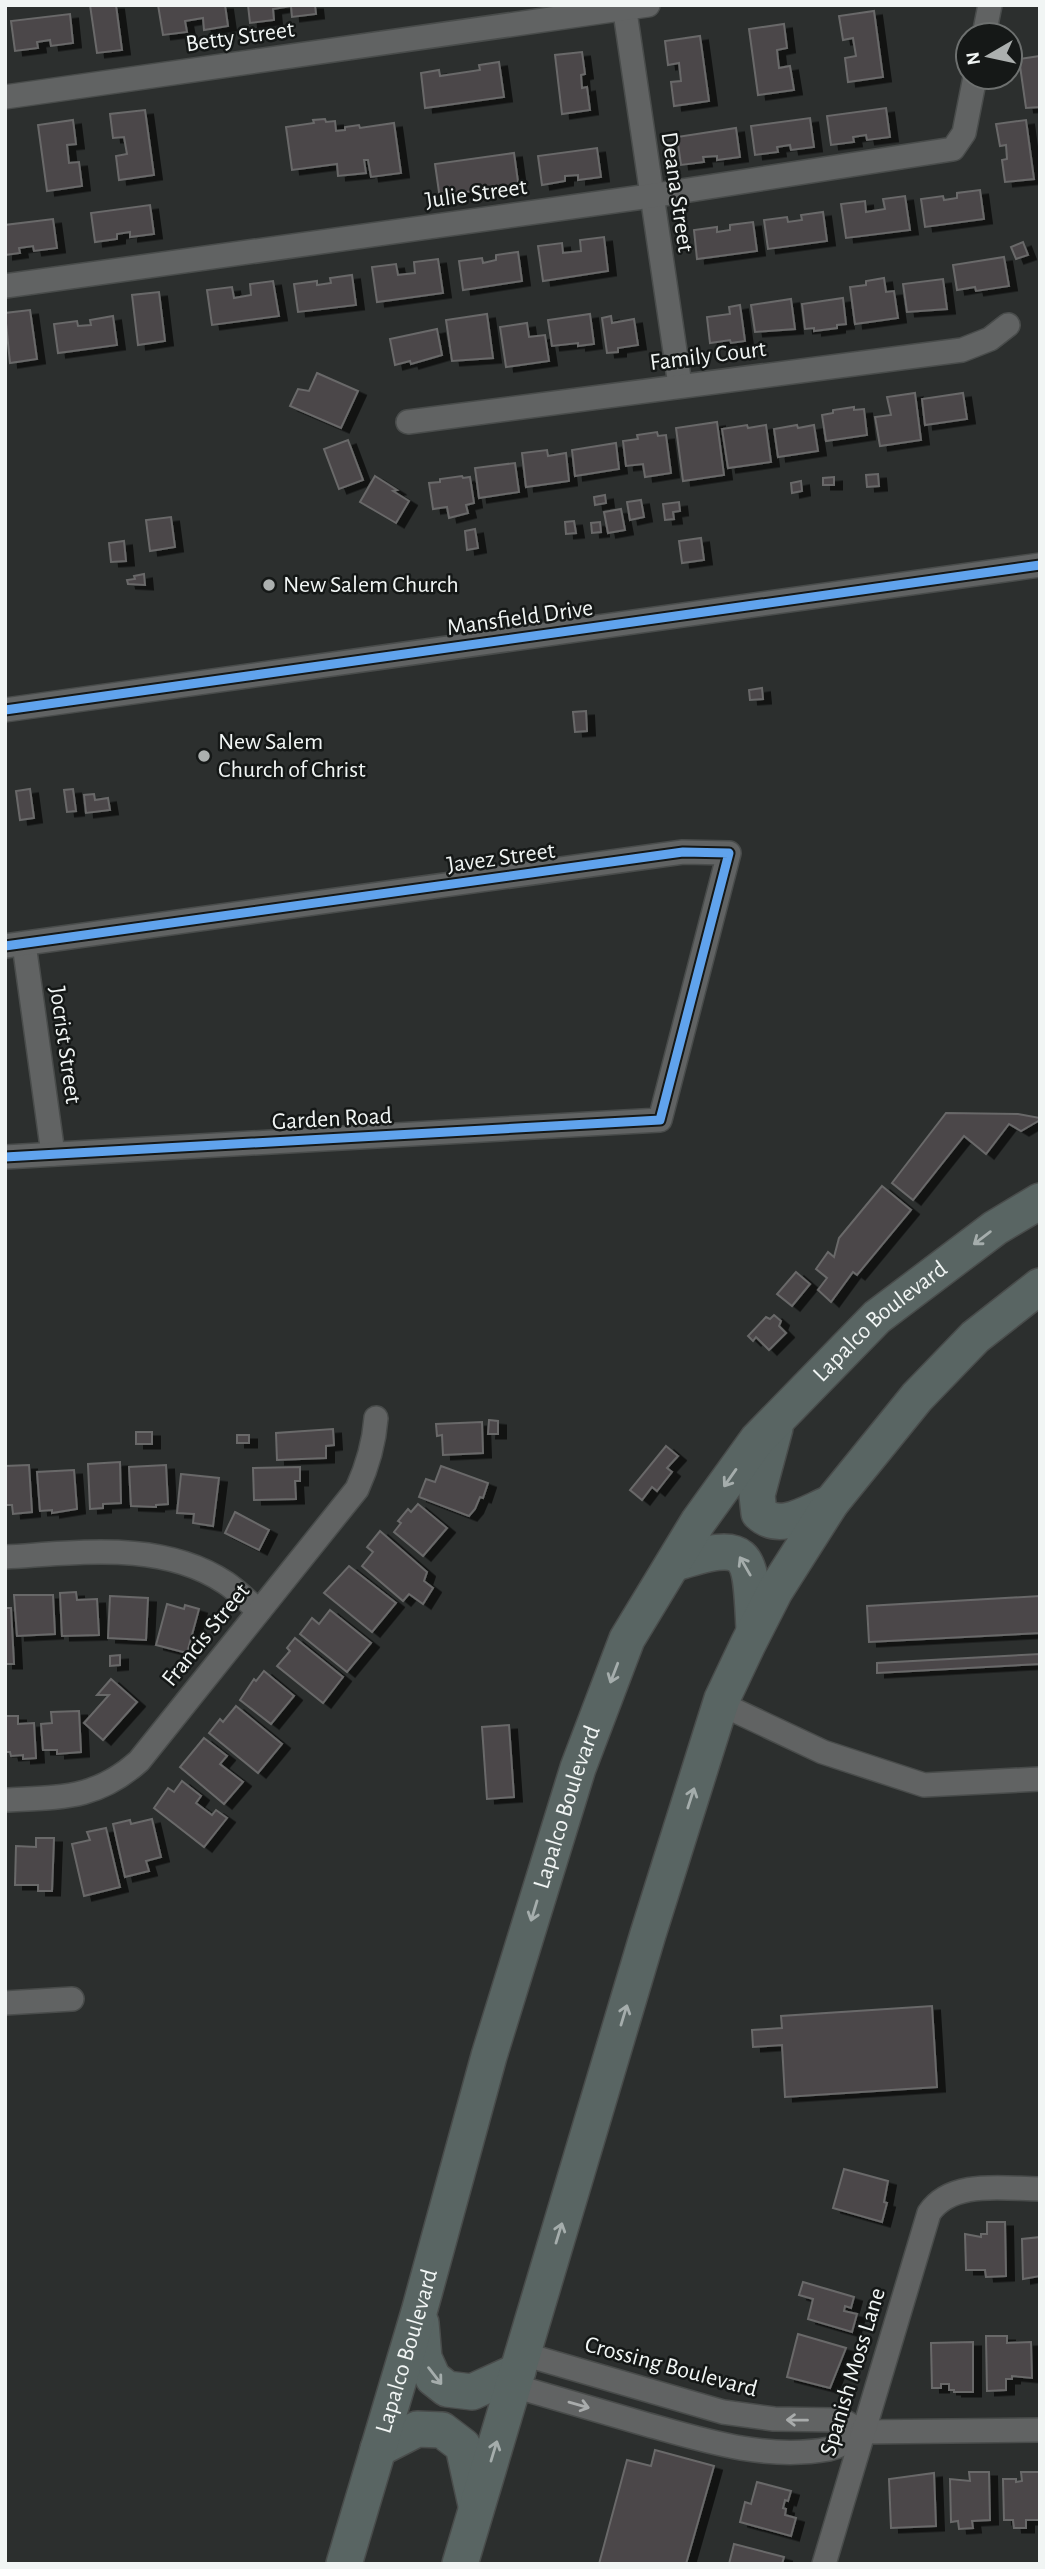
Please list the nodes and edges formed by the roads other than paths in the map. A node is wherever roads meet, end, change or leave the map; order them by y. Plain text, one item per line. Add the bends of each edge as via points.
1 (648, 5) edge
2 (624, 7) edge
3 (972, 91) edge
4 (5, 97) edge
5 (650, 196) junction
6 (5, 286) edge
7 (1008, 325) dead end
8 (680, 385) junction
9 (408, 422) dead end
10 (1040, 565) edge
11 (5, 710) edge
12 (15, 945) edge
13 (660, 1120) joint
14 (53, 1154) junction
15 (5, 1157) edge
16 (1040, 1201) edge
17 (1040, 1286) edge
18 (376, 1418) dead end
19 (778, 1418) junction
20 (831, 1503) junction
21 (5, 1557) edge
22 (673, 1564) junction
23 (259, 1611) junction
24 (754, 1632) junction
25 (721, 1704) junction
26 (1040, 1779) edge
27 (5, 1800) edge
28 (72, 1999) dead end
29 (5, 2003) edge
30 (1040, 2189) edge
31 (419, 2312) junction
32 (518, 2371) junction
33 (1040, 2430) edge
34 (862, 2432) junction
35 (378, 2449) junction
36 (477, 2508) junction
37 (344, 2564) edge
38 (460, 2564) edge
39 (824, 2564) edge

1 - 2 street, Betty Street
2 - 4 street, Betty Street
2 - 5 street, Deana Street
3 - 5 street, Julie Street via 964,133 953,149
5 - 6 street, Julie Street
5 - 8 street, Deana Street
7 - 8 street, Family Court via 990,339 962,350
8 - 9 street, Family Court
10 - 11 street, Mansfield Drive
12 - 13 street, Javez Street via 683,852 729,853
12 - 14 street, Jocrist Street
13 - 14 street, Garden Road
14 - 15 street, Garden Road
16 -> 19 main road, Lapalco Boulevard via 995,1228 877,1317
17 - 20 main road via 975,1337 917,1397
18 - 23 street, Francis Street via 368,1465 356,1489
19 - 20 main road via 757,1495 759,1513 767,1521 782,1523
19 -> 22 main road, Lapalco Boulevard via 698,1522
20 - 24 main road
21 - 23 street via 91,1552 158,1556 225,1582
24 -> 22 main road via 751,1574 743,1558 730,1551 706,1553
22 -> 31 main road, Lapalco Boulevard via 627,1639 578,1768 489,2056
23 - 27 street, Francis Street via 139,1761 121,1776 82,1794
24 - 25 main road
25 - 26 street via 823,1752 924,1785
32 -> 25 main road
28 - 29 street
30 - 34 street, Spanish Moss Lane via 949,2194 929,2213
31 -> 32 main road via 424,2358 433,2378 447,2389 472,2392
31 - 35 main road, Lapalco Boulevard
34 -> 32 street, Crossing Boulevard via 835,2420 723,2412
32 -> 34 street via 715,2444 792,2451 828,2449
36 -> 32 main road
33 - 34 street
34 - 39 street, Spanish Moss Lane
35 - 36 main road via 416,2430 442,2430 463,2446
35 - 37 main road, Lapalco Boulevard
36 - 38 main road

